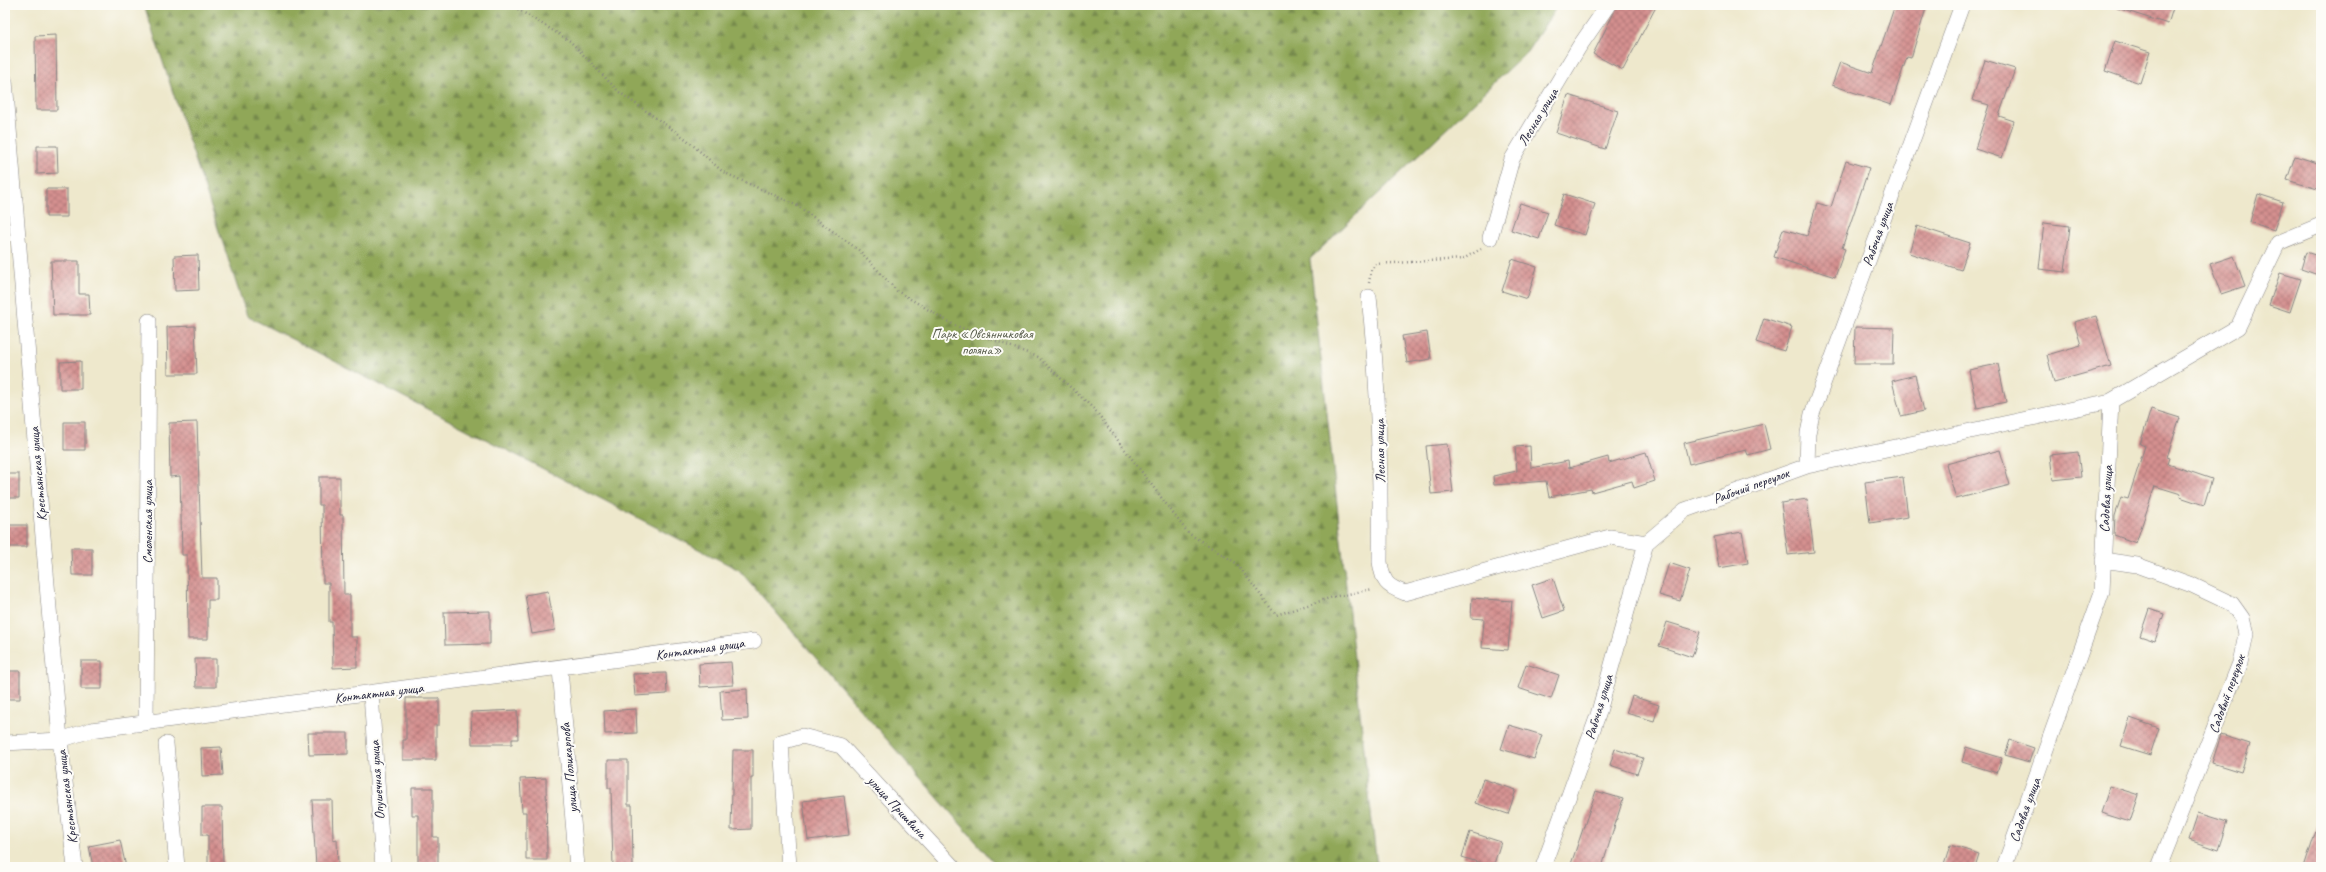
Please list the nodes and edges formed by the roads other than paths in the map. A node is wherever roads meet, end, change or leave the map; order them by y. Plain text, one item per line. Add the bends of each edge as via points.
1 (1608, 5) edge
2 (1962, 5) edge
3 (5, 80) edge
4 (2321, 225) edge
5 (1490, 238) road end
6 (1369, 297) road end
7 (149, 320) dead end
8 (2111, 401) junction
9 (1807, 466) junction
10 (1646, 543) junction
11 (2103, 560) junction
12 (754, 641) dead end
13 (560, 669) junction
14 (371, 694) junction
15 (146, 722) junction
16 (60, 740) junction
17 (5, 743) edge
18 (166, 744) dead end
19 (75, 867) edge
20 (177, 867) edge
21 (383, 867) edge
22 (577, 867) edge
23 (789, 867) edge
24 (953, 867) edge
25 (1543, 867) edge
26 (2004, 867) edge
27 (2159, 867) edge

1 - 5 street, Лесная улица via 1579,47 1512,159
2 - 9 street, Рабочая улица via 1812,414 1808,433
3 - 16 street, Крестьянская улица
4 - 8 street via 2278,243 2238,327
6 - 10 street, Лесная улица via 1381,453 1380,562 1382,576 1390,588 1405,593 1610,537
7 - 15 street, Смоленская улица
8 - 9 street, Рабочий переулок
8 - 11 street, Садовая улица
9 - 10 street, Рабочий переулок via 1685,510
10 - 25 street, Рабочая улица via 1598,715
11 - 26 street, Садовая улица via 2102,592
11 - 27 street, Садовый переулок via 2137,565 2192,585 2232,604 2242,618 2246,634 2240,663
12 - 13 street, Контактная улица
13 - 14 street, Контактная улица
13 - 22 street, улица Поликарпова
14 - 15 street, Контактная улица
14 - 21 street, Опушечная улица
15 - 16 street, Контактная улица via 91,730
16 - 17 street, Контактная улица
16 - 19 street, Крестьянская улица
18 - 20 street
23 - 24 street, улица Пришвина via 781,742 802,736 841,746

